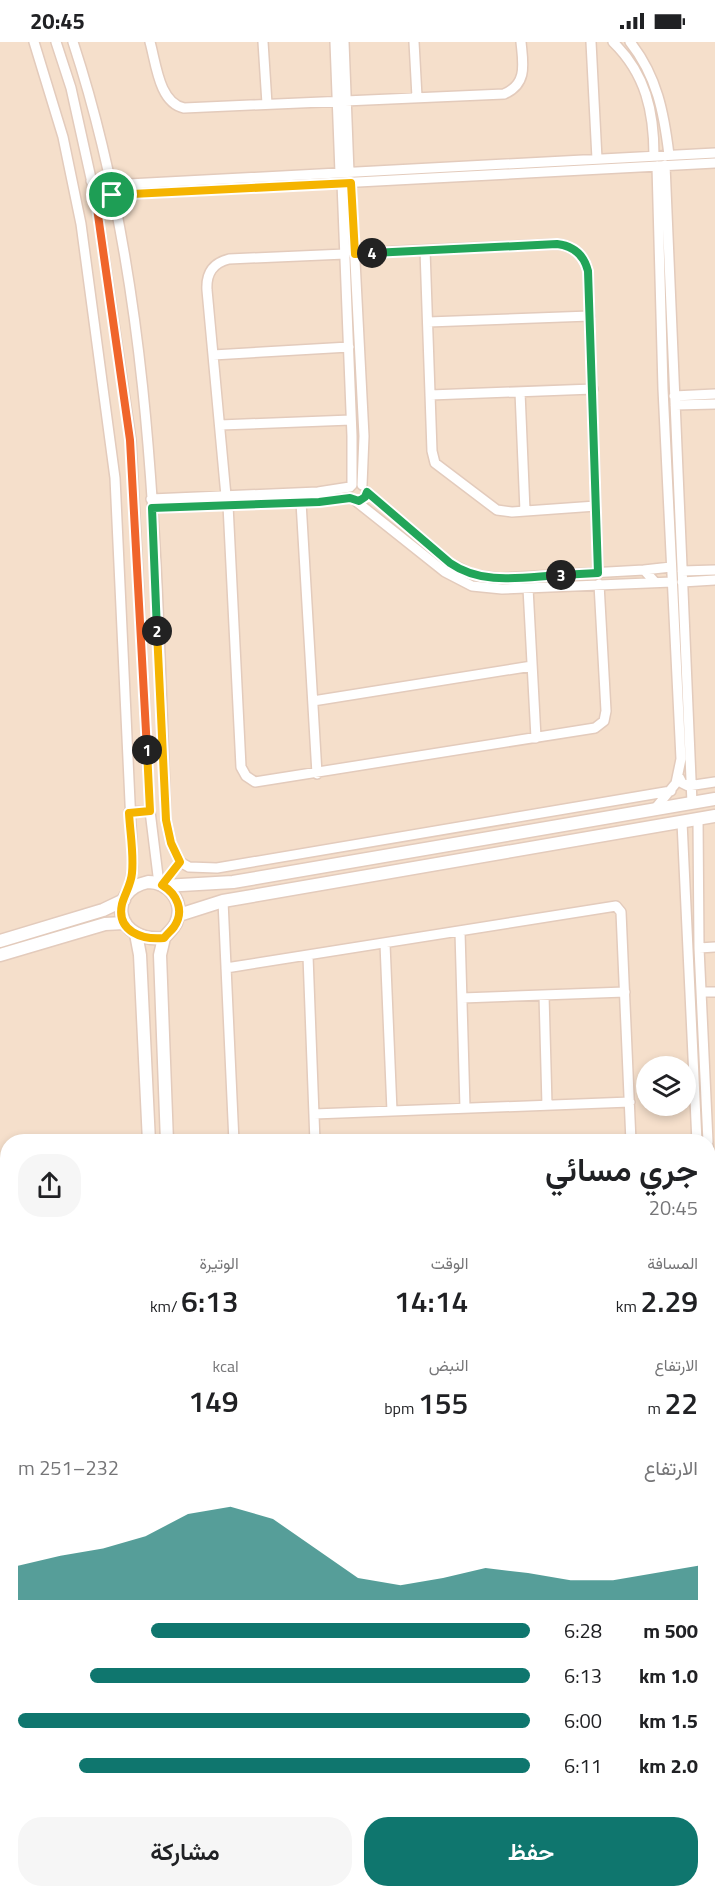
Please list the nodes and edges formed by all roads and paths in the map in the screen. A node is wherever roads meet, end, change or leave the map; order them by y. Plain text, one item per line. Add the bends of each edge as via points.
1 (34, 42) edge
2 (56, 42) edge
3 (73, 42) edge
4 (150, 42) edge
5 (264, 42) edge
6 (335, 42) edge
7 (344, 42) edge
8 (414, 42) edge
9 (521, 42) edge
10 (591, 42) edge
11 (613, 42) edge
12 (630, 42) edge
13 (417, 97) junction
14 (342, 101) junction
15 (267, 104) junction
16 (715, 153) edge
17 (669, 156) junction
18 (597, 159) junction
19 (659, 162) junction
20 (715, 163) edge
21 (346, 178) junction
22 (91, 181) junction
23 (111, 190) junction
24 (96, 201) junction
25 (426, 250) junction
26 (350, 254) junction
27 (590, 316) junction
28 (428, 322) junction
29 (348, 347) junction
30 (213, 355) junction
31 (593, 389) junction
32 (520, 392) junction
33 (715, 394) edge
34 (430, 395) junction
35 (675, 401) junction
36 (715, 404) edge
37 (351, 420) junction
38 (220, 425) junction
39 (678, 481) junction
40 (668, 482) junction
41 (351, 486) junction
42 (364, 488) junction
43 (227, 500) junction
44 (353, 500) junction
45 (301, 502) junction
46 (151, 503) junction
47 (596, 506) junction
48 (525, 512) junction
49 (671, 567) junction
50 (644, 570) junction
51 (715, 570) edge
52 (682, 571) junction
53 (598, 573) junction
54 (715, 580) edge
55 (654, 581) junction
56 (672, 582) junction
57 (682, 582) junction
58 (599, 584) junction
59 (528, 588) junction
60 (680, 651) junction
61 (532, 666) junction
62 (313, 700) junction
63 (536, 738) junction
64 (317, 774) junction
65 (679, 777) junction
66 (715, 782) edge
67 (691, 785) junction
68 (671, 791) junction
69 (715, 799) edge
70 (692, 803) junction
71 (654, 810) junction
72 (150, 811) junction
73 (129, 813) junction
74 (715, 816) edge
75 (698, 819) junction
76 (682, 822) junction
77 (180, 862) junction
78 (686, 865) junction
79 (697, 865) junction
80 (162, 885) junction
81 (126, 896) junction
82 (223, 901) junction
83 (179, 915) junction
84 (65, 921) junction
85 (124, 923) junction
86 (460, 932) junction
87 (70, 934) junction
88 (136, 934) junction
89 (164, 938) junction
90 (0, 940) edge
91 (385, 944) junction
92 (715, 947) edge
93 (699, 948) junction
94 (0, 956) edge
95 (308, 956) junction
96 (226, 968) junction
97 (625, 992) junction
98 (701, 992) junction
99 (715, 992) edge
100 (544, 995) junction
101 (462, 998) junction
102 (630, 1102) junction
103 (547, 1105) junction
104 (465, 1108) junction
105 (392, 1111) junction
106 (314, 1114) junction
107 (148, 1134) edge
108 (167, 1134) edge
109 (234, 1134) edge
110 (315, 1134) edge
111 (631, 1134) edge
112 (697, 1134) edge
113 (708, 1134) edge

1 - 73 street via 63,137 81,224 115,478
2 - 22 street via 71,88
3 - 23 street
4 - 15 street via 166,95 175,105 184,108
5 - 15 street
6 - 14 street
7 - 14 street
8 - 13 street
9 - 13 street via 522,75 508,92
10 - 18 street
11 - 19 street via 644,86
12 - 17 street via 658,91
13 - 14 street
14 - 15 street
14 - 21 street
16 - 17 street
17 - 19 street
18 - 19 street
18 - 21 street
19 - 20 street
19 - 21 street
19 - 35 street
19 - 40 street
21 - 23 street
21 - 26 street
22 - 23 street
22 - 24 street
23 - 24 street
23 - 46 street via 140,364
24 - 72 street via 130,440
25 - 26 street
25 - 27 street via 557,244 569,247 586,264
25 - 28 street
26 - 29 street
26 - 30 street via 230,259 214,266 206,281
26 - 42 street
27 - 28 street
27 - 31 street
28 - 34 street
29 - 30 street
29 - 37 street
30 - 38 street
31 - 32 street
31 - 47 street
32 - 34 street
32 - 48 street
33 - 35 street
34 - 48 street via 432,451 439,468 492,507 504,512
35 - 36 street
35 - 39 street
37 - 38 street
37 - 41 street
38 - 43 street
39 - 40 street
39 - 52 street
40 - 49 street
41 - 42 street
41 - 43 street
41 - 44 street
42 - 44 street via 364,499
42 - 53 street via 450,563 474,575 500,578
43 - 45 street
43 - 46 street
43 - 64 street via 241,767 250,780 261,783
44 - 45 street
44 - 59 street via 453,578 482,589
45 - 62 street
46 - 77 street via 166,820
47 - 48 street
47 - 53 street
49 - 50 street
49 - 56 street
50 - 53 street
50 - 55 street
51 - 52 street
52 - 57 street
54 - 57 street
55 - 56 street
55 - 58 street
56 - 60 street
57 - 60 street
58 - 59 street
58 - 63 street via 604,721 595,728
59 - 61 street
60 - 65 street
60 - 67 street
61 - 62 street
61 - 63 street
62 - 64 street
63 - 64 street
65 - 67 street via 685,785
65 - 68 street
66 - 67 street
67 - 70 street
68 - 71 street
68 - 77 street via 217,868 189,867
69 - 70 street
70 - 71 street
71 - 80 street via 233,882
72 - 73 street
72 - 80 street
73 - 81 street via 133,867
74 - 75 street
75 - 76 street
75 - 79 street
76 - 78 street
76 - 82 street
77 - 80 street
78 - 79 street
78 - 112 street
79 - 93 street
80 - 81 street via 142,884
80 - 83 street via 176,898
81 - 84 street via 110,907
81 - 85 street
82 - 83 street
82 - 96 street
83 - 89 street
84 - 87 street
84 - 90 street
85 - 87 street
85 - 88 street
86 - 91 street
86 - 97 street via 616,906 621,912
86 - 101 street
87 - 94 street
88 - 89 street
88 - 107 street
89 - 108 street via 160,955
91 - 95 street
91 - 105 street
92 - 93 street
93 - 98 street
95 - 96 street
95 - 106 street
96 - 109 street
97 - 100 street
97 - 102 street
98 - 99 street
98 - 113 street
100 - 101 street
100 - 103 street
101 - 104 street
102 - 103 street
102 - 111 street
103 - 104 street
104 - 105 street
105 - 106 street
106 - 110 street

